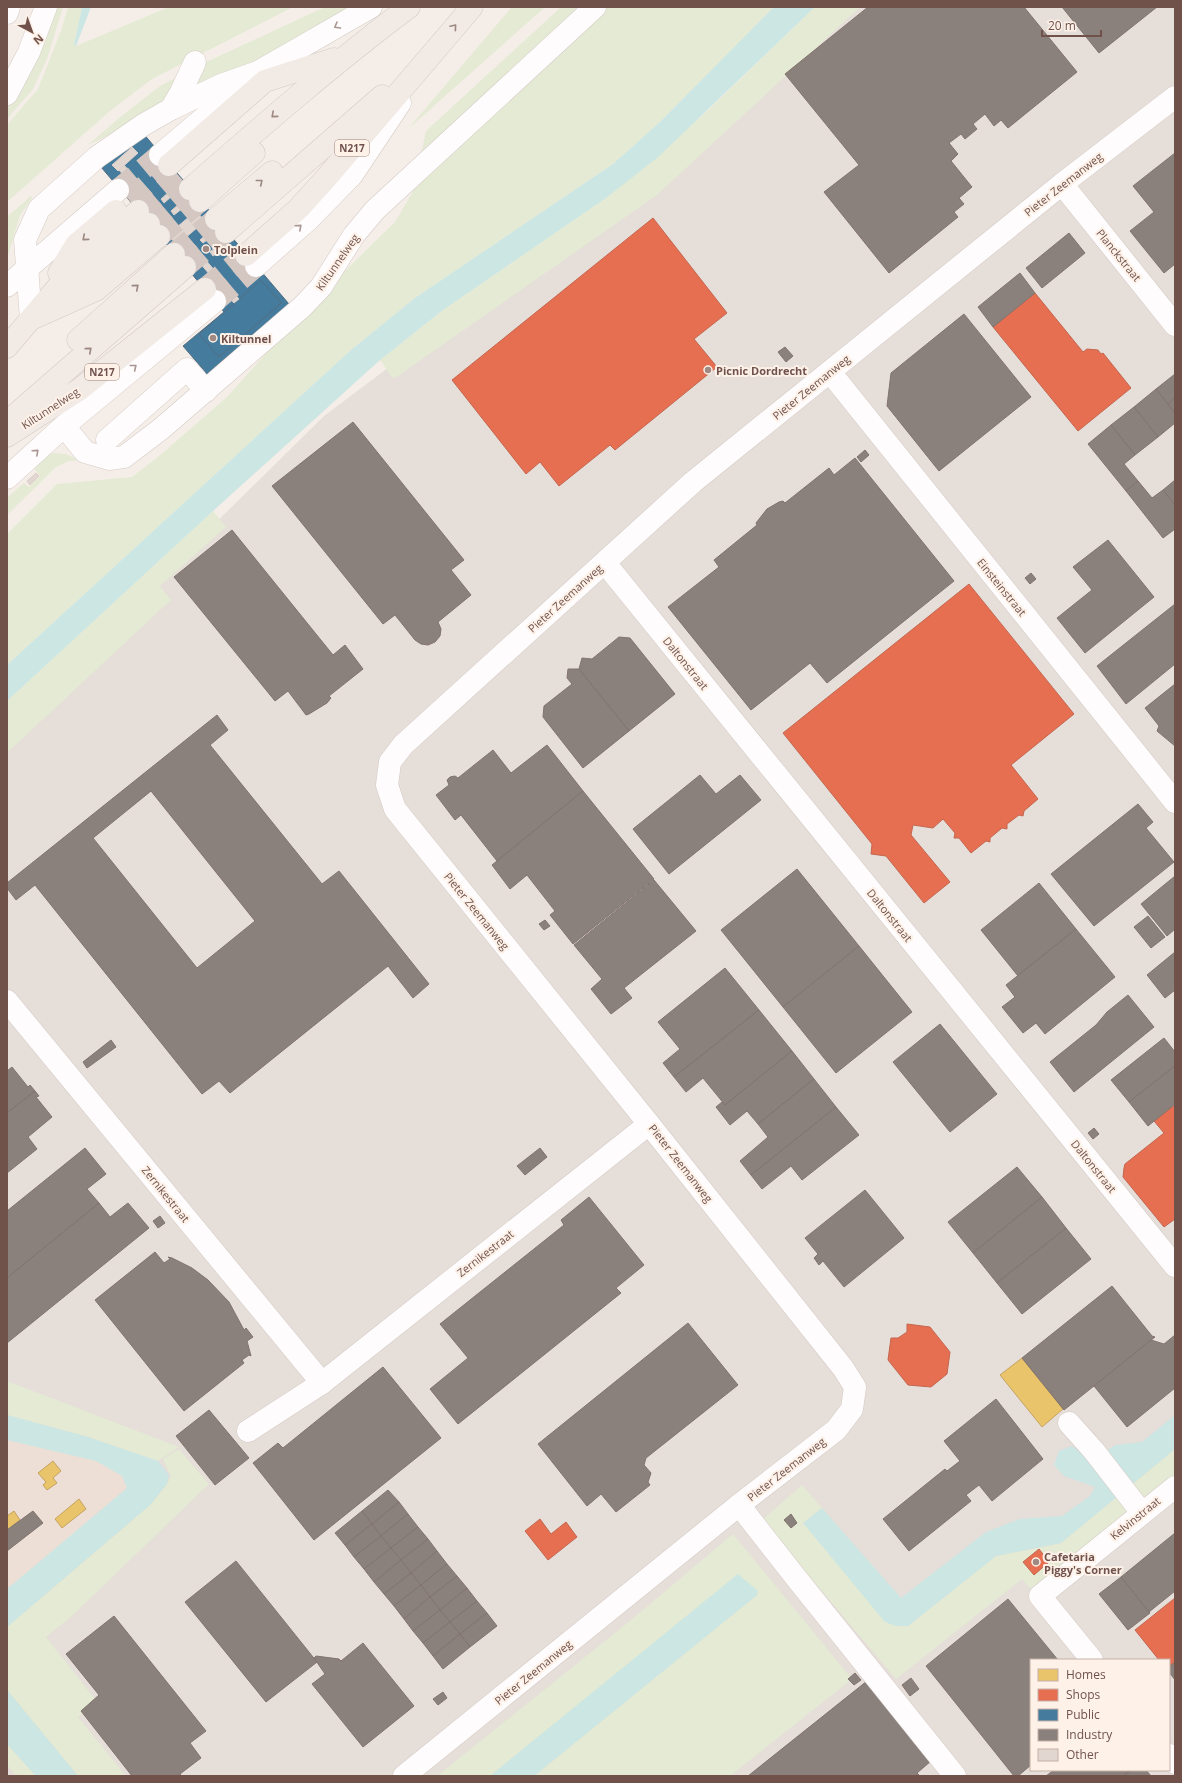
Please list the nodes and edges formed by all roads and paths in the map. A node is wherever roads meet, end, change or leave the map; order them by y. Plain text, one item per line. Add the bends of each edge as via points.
1 (9, 7) edge
2 (46, 7) edge
3 (371, 7) edge
4 (409, 7) edge
5 (472, 7) edge
6 (595, 7) edge
7 (7, 14) edge
8 (437, 48) junction
9 (347, 55) junction
10 (195, 62) dead end
11 (258, 72) junction
12 (7, 94) edge
13 (1175, 97) edge
14 (171, 109) junction
15 (180, 177) junction
16 (1062, 184) junction
17 (139, 212) junction
18 (28, 266) junction
19 (195, 278) junction
20 (7, 286) edge
21 (96, 290) junction
22 (112, 308) junction
23 (32, 319) junction
24 (1175, 325) edge
25 (7, 347) edge
26 (830, 372) junction
27 (206, 391) junction
28 (7, 412) edge
29 (7, 422) edge
30 (64, 426) junction
31 (7, 429) edge
32 (7, 436) edge
33 (106, 440) dead end
34 (7, 478) edge
35 (605, 563) junction
36 (1175, 802) edge
37 (8, 1005) edge
38 (649, 1124) junction
39 (1175, 1266) edge
40 (322, 1383) junction
41 (1069, 1423) dead end
42 (248, 1431) dead end
43 (1175, 1486) edge
44 (739, 1505) junction
45 (1135, 1505) junction
46 (1091, 1659) edge
47 (404, 1776) edge
48 (955, 1776) edge

1 - 7 street
2 - 12 street via 29,52
3 -> 11 street
4 - 9 main road
8 -> 5 main road, N217
6 - 27 street, Kiltunnelweg via 376,210 354,235 321,287 302,307
8 - 8 main road, N217 via 303,204 236,243 300,148
9 - 15 main road via 274,94
9 -> 15 main road via 294,116
10 - 14 street
11 - 14 street
11 - 15 street
13 - 16 street, Pieter Zeemanweg
14 - 18 street via 97,157 39,209 25,240
16 - 24 street, Planckstraat
16 - 26 street, Pieter Zeemanweg
17 -> 18 street
17 - 21 main road
17 - 23 main road via 68,275
18 - 20 street
18 - 23 street
22 -> 19 main road, Kiltunnelweg
29 -> 19 main road, Kiltunnelweg / N217
30 -> 19 street, Kiltunnelweg / N217
19 - 31 main road, Kiltunnelweg / N217 via 101,359
19 - 32 main road, Kiltunnelweg / N217 via 80,389
21 - 22 street
21 - 23 main road
22 - 28 main road, Kiltunnelweg via 58,358
23 - 25 main road
26 - 35 street, Pieter Zeemanweg via 693,482
26 - 36 street, Einsteinstraat
27 - 30 street, Kiltunnelweg via 124,456 109,459 85,452
27 - 33 street via 187,369
34 -> 30 street, Kiltunnelweg / N217
35 - 38 street, Pieter Zeemanweg via 403,745 390,762 387,784 395,809
35 - 39 street, Daltonstraat
37 - 40 street, Zernikestraat
38 - 40 street, Zernikestraat
38 - 44 street, Pieter Zeemanweg via 843,1368 855,1387 852,1409 836,1430
40 - 42 street, Zernikestraat
41 - 45 street
43 - 45 street, Kelvinstraat
44 - 47 street, Pieter Zeemanweg
44 - 48 street
45 - 46 street, Kelvinstraat via 1040,1596

